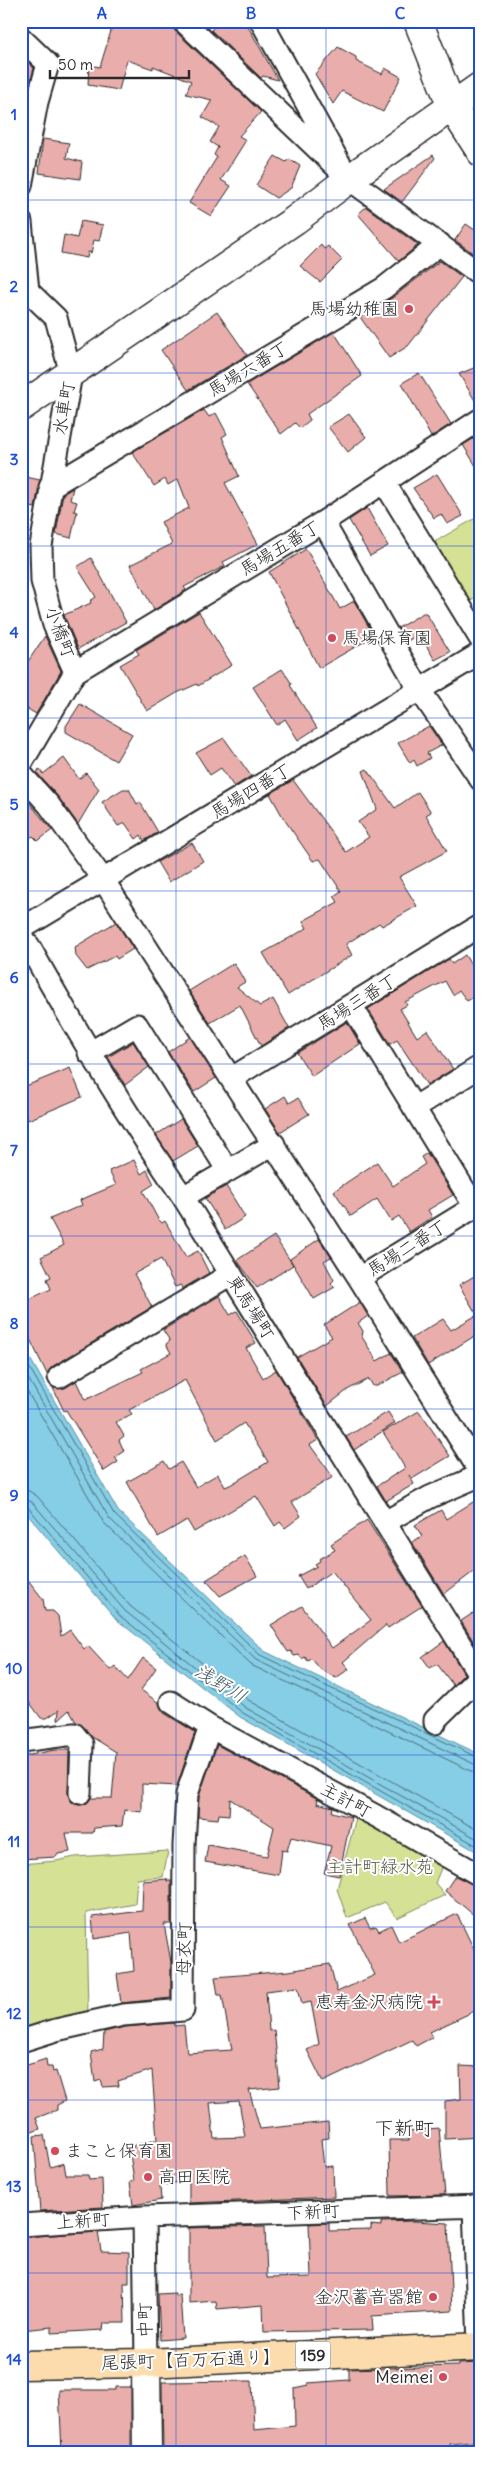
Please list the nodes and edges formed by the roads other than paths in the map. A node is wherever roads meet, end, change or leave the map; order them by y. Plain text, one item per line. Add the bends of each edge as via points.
1 (183, 21) edge
2 (261, 21) edge
3 (418, 21) edge
4 (21, 38) edge
5 (481, 86) edge
6 (452, 107) junction
7 (481, 152) edge
8 (349, 179) junction
9 (21, 186) edge
10 (21, 222) edge
11 (440, 244) junction
12 (481, 275) edge
13 (71, 374) junction
14 (21, 407) edge
15 (481, 418) edge
16 (384, 482) junction
17 (50, 488) junction
18 (323, 522) junction
19 (481, 640) edge
20 (481, 653) edge
21 (75, 672) junction
22 (419, 689) junction
23 (21, 764) edge
24 (21, 774) edge
25 (481, 780) edge
26 (104, 881) junction
27 (481, 926) edge
28 (21, 929) edge
29 (21, 939) edge
30 (351, 1005) junction
31 (89, 1053) junction
32 (481, 1066) edge
33 (232, 1078) junction
34 (414, 1108) junction
35 (274, 1144) junction
36 (228, 1171) junction
37 (183, 1197) junction
38 (478, 1205) edge
39 (231, 1274) junction
40 (359, 1278) junction
41 (59, 1376) dead end
42 (481, 1474) edge
43 (384, 1522) junction
44 (480, 1675) edge
45 (171, 1702) dead end
46 (435, 1723) dead end
47 (210, 1727) junction
48 (21, 1741) edge
49 (80, 1793) dead end
50 (481, 1876) edge
51 (21, 2041) edge
52 (477, 2206) edge
53 (144, 2218) junction
54 (21, 2225) edge
55 (480, 2347) edge
56 (146, 2363) junction
57 (21, 2365) edge
58 (147, 2452) edge

1 - 8 street
2 - 8 street
3 - 6 street
4 - 9 street via 48,64 37,102
5 - 6 street
6 - 7 street
6 - 8 street
8 - 11 street
8 - 13 street via 295,220
10 - 13 street, 水車町 via 28,291 56,318
11 - 12 street
11 - 17 street, 馬場六番丁 via 384,288
13 - 14 street
13 - 17 street, 水車町
15 - 16 street, 馬場五番丁
16 - 18 street, 馬場五番丁
16 - 19 street
17 - 21 street, 小橋町 via 41,546 42,581 54,625
18 - 21 street, 馬場五番丁
18 - 22 street
20 - 22 street, 馬場四番丁
21 - 23 street, 小橋町
22 - 25 street
22 - 26 street, 馬場四番丁
24 - 26 street via 49,805
26 - 28 street, 馬場四番丁
26 - 33 street
27 - 30 street, 馬場三番丁
29 - 31 street, 東馬場町
30 - 33 street, 馬場三番丁
30 - 34 street
31 - 36 street via 137,1025
31 - 37 street, 東馬場町
32 - 34 street
33 - 35 street
34 - 38 street
35 - 36 street
35 - 40 street
36 - 37 street
37 - 39 street, 東馬場町
38 - 40 street, 馬場二番丁
39 - 41 street
39 - 43 street, 東馬場町
40 - 42 street
42 - 43 street
43 - 44 street, 東馬場町
44 - 46 street
45 - 47 street, 主計町
47 - 50 street, 主計町
47 - 51 street, 母衣町 via 187,1794 183,2010 120,2016
48 - 49 street via 74,1734 82,1744
52 - 53 street, 下新町
52 - 55 street
53 - 54 street, 上新町
53 - 56 street, 中町
55 - 56 highway, 尾張町【百万石通り】 / 159
56 - 57 highway, 尾張町【百万石通り】 / 159
56 - 58 street, 中町

